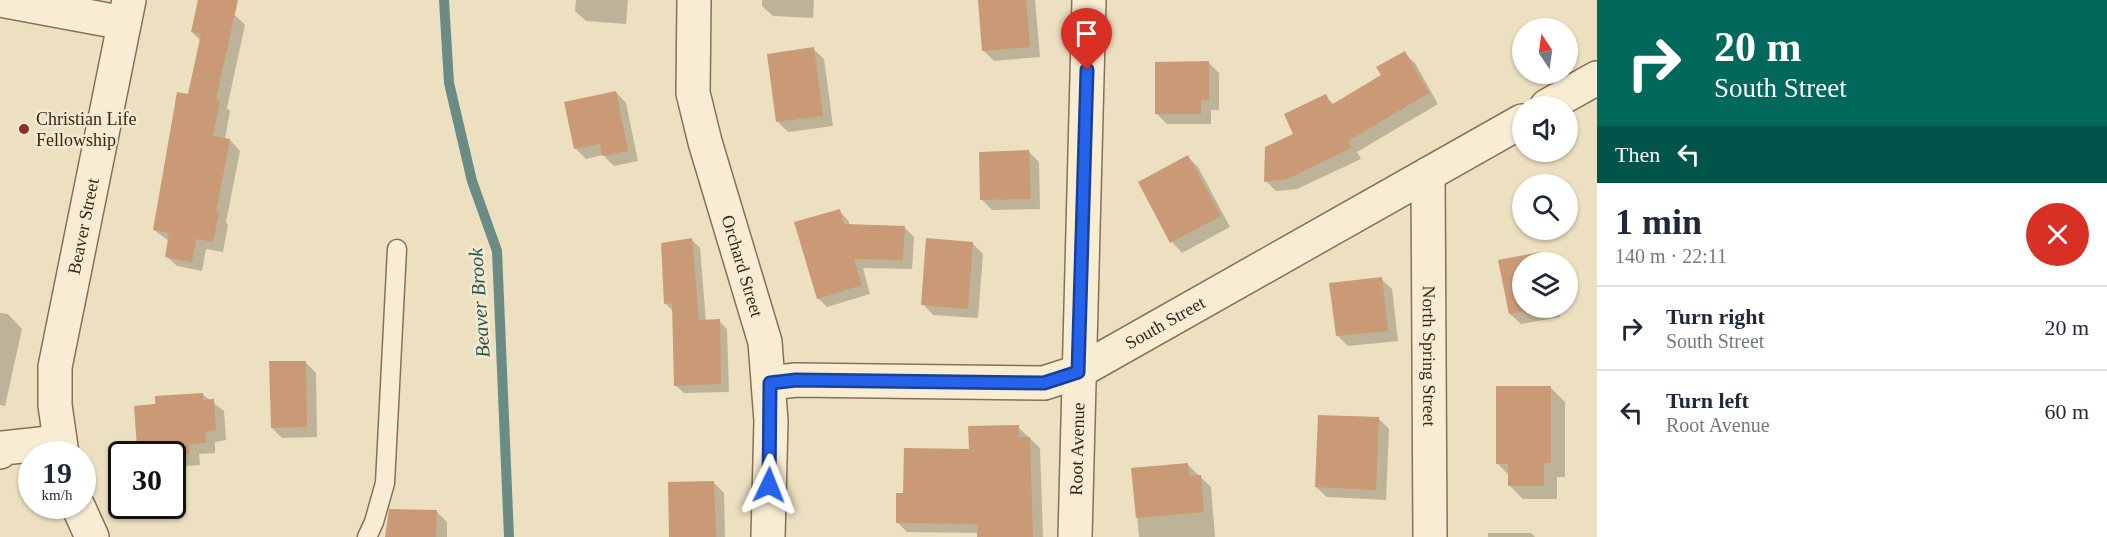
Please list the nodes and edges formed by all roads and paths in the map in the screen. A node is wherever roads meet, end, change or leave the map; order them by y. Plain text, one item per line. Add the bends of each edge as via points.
1 (0, 0) edge
2 (694, 0) edge
3 (1089, 0) edge
4 (126, 11) edge
5 (1597, 78) edge
6 (1565, 96) edge
7 (1512, 127) edge
8 (1428, 174) junction
9 (397, 249) dead end
10 (1078, 372) junction
11 (770, 383) junction
12 (60, 441) edge
13 (1, 449) edge
14 (18, 449) edge
15 (84, 519) edge
16 (92, 537) edge
17 (366, 537) edge
18 (768, 537) edge
19 (1075, 537) edge
20 (1430, 537) edge

1 - 4 street
2 - 11 street, Orchard Street via 693,93 765,342
3 - 10 street, Root Avenue
4 - 12 street, Beaver Street via 55,367
5 - 6 street
7 - 8 street, South Street
8 - 10 street, South Street
8 - 20 street, North Spring Street
9 - 17 lane via 386,483
10 - 11 street, South Street via 1044,383
10 - 19 street, Root Avenue
11 - 18 street, Orchard Street
13 - 14 street
15 - 16 street

